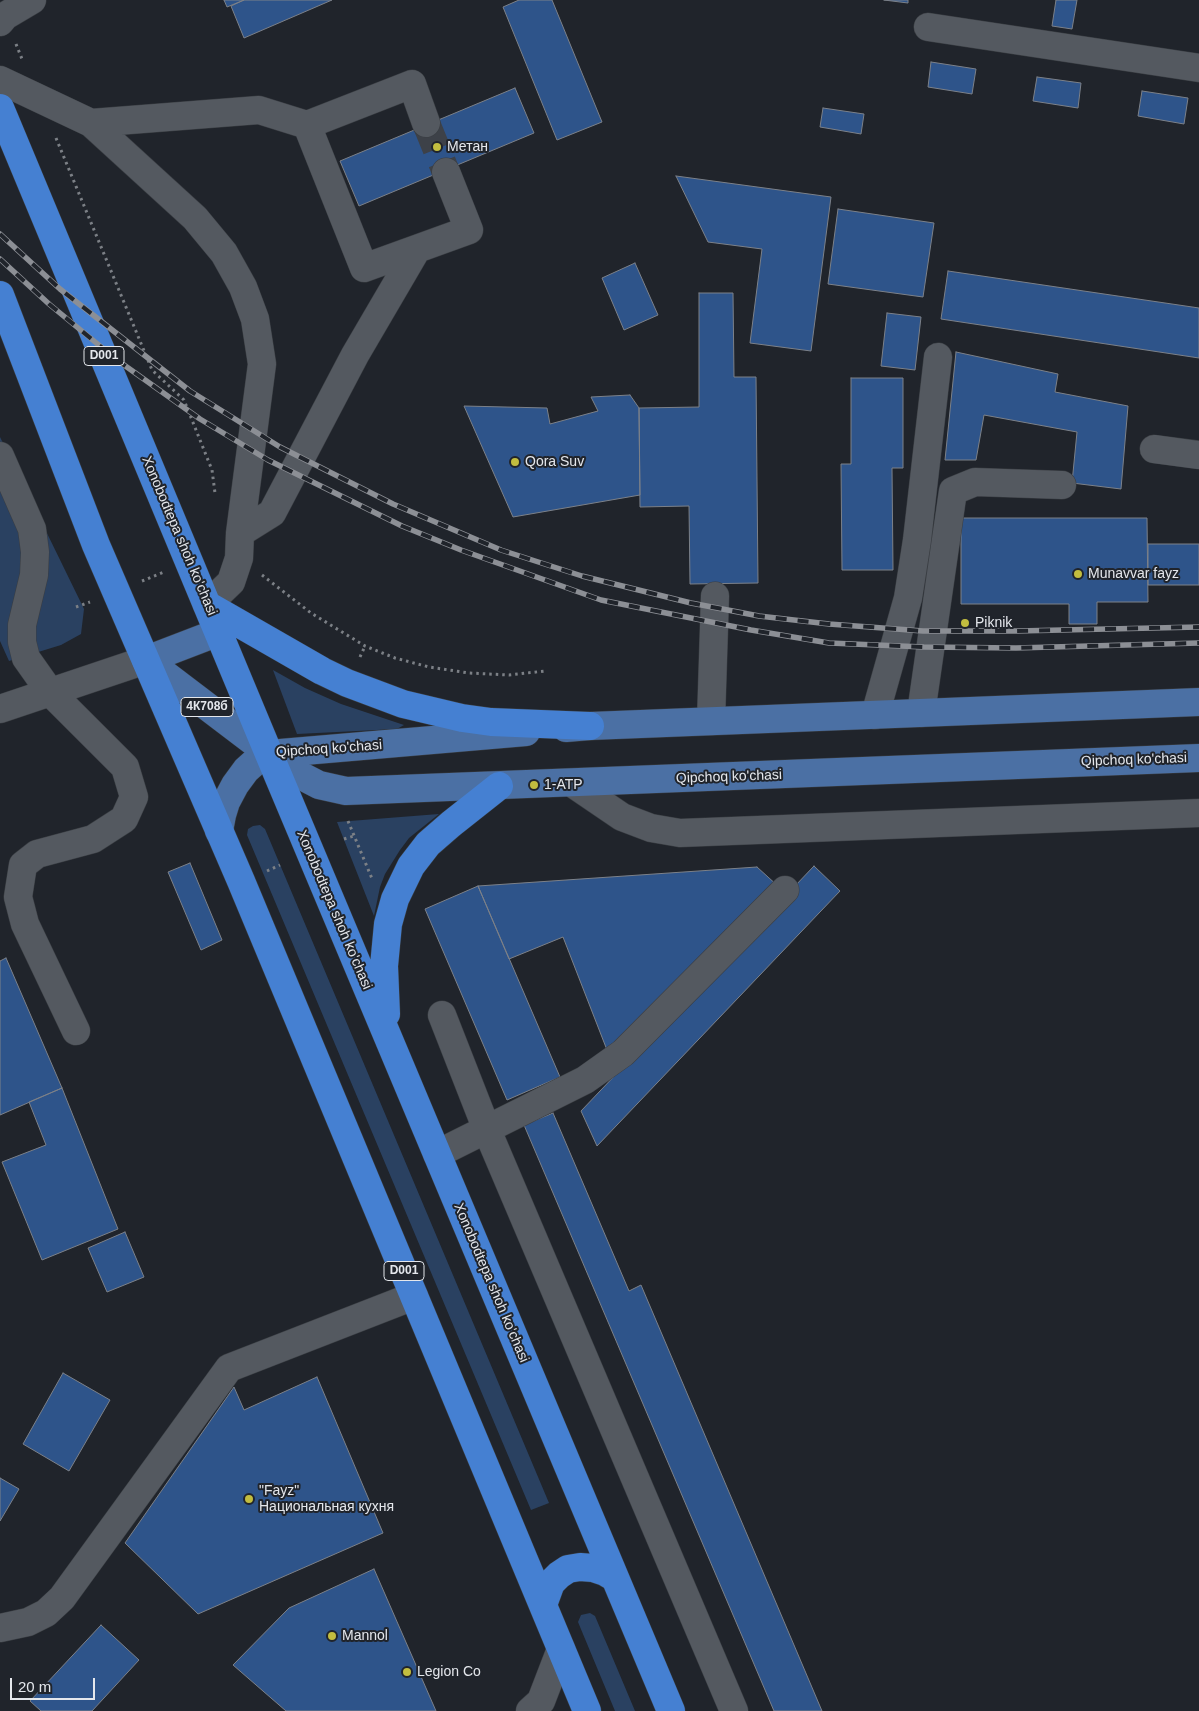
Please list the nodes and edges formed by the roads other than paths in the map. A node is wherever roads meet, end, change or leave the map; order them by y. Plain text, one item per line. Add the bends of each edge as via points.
1 (32, 0) edge
2 (2, 19) edge
3 (928, 27) dead end
4 (1199, 68) edge
5 (0, 80) edge
6 (0, 108) edge
7 (91, 123) junction
8 (426, 123) tunnel mouth
9 (307, 124) junction
10 (446, 172) tunnel mouth
11 (417, 249) junction
12 (0, 295) edge
13 (938, 358) dead end
14 (1154, 449) dead end
15 (1199, 455) edge
16 (0, 456) edge
17 (1062, 485) dead end
18 (239, 545) junction
19 (715, 596) dead end
20 (207, 605) junction
21 (219, 632) junction
22 (146, 660) junction
23 (50, 692) junction
24 (1199, 702) edge
25 (0, 709) edge
26 (920, 713) junction
27 (875, 715) junction
28 (711, 721) junction
29 (590, 726) junction
30 (269, 754) junction
31 (1199, 758) edge
32 (572, 784) junction
33 (499, 786) junction
34 (1199, 813) edge
35 (219, 831) junction
36 (785, 890) dead end
37 (442, 1015) dead end
38 (76, 1031) dead end
39 (389, 1041) junction
40 (487, 1130) junction
41 (437, 1154) junction
42 (414, 1296) junction
43 (616, 1578) junction
44 (543, 1605) junction
45 (0, 1628) edge
46 (561, 1648) junction
47 (530, 1711) edge
48 (587, 1711) edge
49 (671, 1711) edge
50 (734, 1711) edge

1 - 2 street
3 - 4 street
5 - 7 street
6 - 20 highway, Xonobodtepa shoh ko'chasi / D001
7 - 9 street via 259,110
7 - 18 street via 195,218 224,253 256,319 262,364
8 - 9 street via 412,84
9 - 11 street via 364,268
10 - 11 street via 469,230
11 - 18 street via 354,355 272,512
12 - 22 highway, D001 via 96,545
13 - 27 street via 908,598
14 - 15 street
16 - 23 street via 32,529 35,552 22,642 26,658
17 - 26 street via 975,482 953,491
18 - 20 street via 231,582
19 - 28 street
20 - 21 highway, Xonobodtepa shoh ko'chasi / D001
20 - 29 highway via 322,671 403,704 492,722
21 - 22 main road
21 - 30 highway, Xonobodtepa shoh ko'chasi / D001
22 - 23 street
22 - 30 main road, Qipchoq ko'chasi / 4К708б
22 - 35 highway, D001
23 - 25 street
23 - 38 street via 125,768 134,797 124,819 93,839 37,854 23,865 18,897 25,924
24 - 26 main road, Qipchoq ko'chasi
26 - 27 main road, Qipchoq ko'chasi
27 - 28 main road, Qipchoq ko'chasi
28 - 29 main road, Qipchoq ko'chasi
29 - 30 main road, Qipchoq ko'chasi
30 - 33 main road, Qipchoq ko'chasi via 305,779 346,791
30 - 35 main road, Qipchoq ko'chasi via 246,770 235,785 226,802
30 - 39 highway, Xonobodtepa shoh ko'chasi / D001
31 - 32 main road, Qipchoq ko'chasi
32 - 33 main road, Qipchoq ko'chasi
32 - 34 street via 622,817 650,828 680,834
33 - 39 highway via 428,844 411,866 395,899 388,924 384,966
35 - 42 highway, D001
36 - 40 street via 623,1053 585,1080
37 - 40 street
39 - 41 highway, Xonobodtepa shoh ko'chasi / D001
40 - 41 street
40 - 50 street
41 - 43 highway, Xonobodtepa shoh ko'chasi / D001
42 - 44 highway, D001
42 - 45 street via 229,1368 62,1598 46,1613 28,1622
43 - 44 highway via 593,1568 568,1569 551,1583
43 - 49 highway, Xonobodtepa shoh ko'chasi / D001
44 - 46 highway, D001
46 - 47 street via 541,1700
46 - 48 highway, D001

